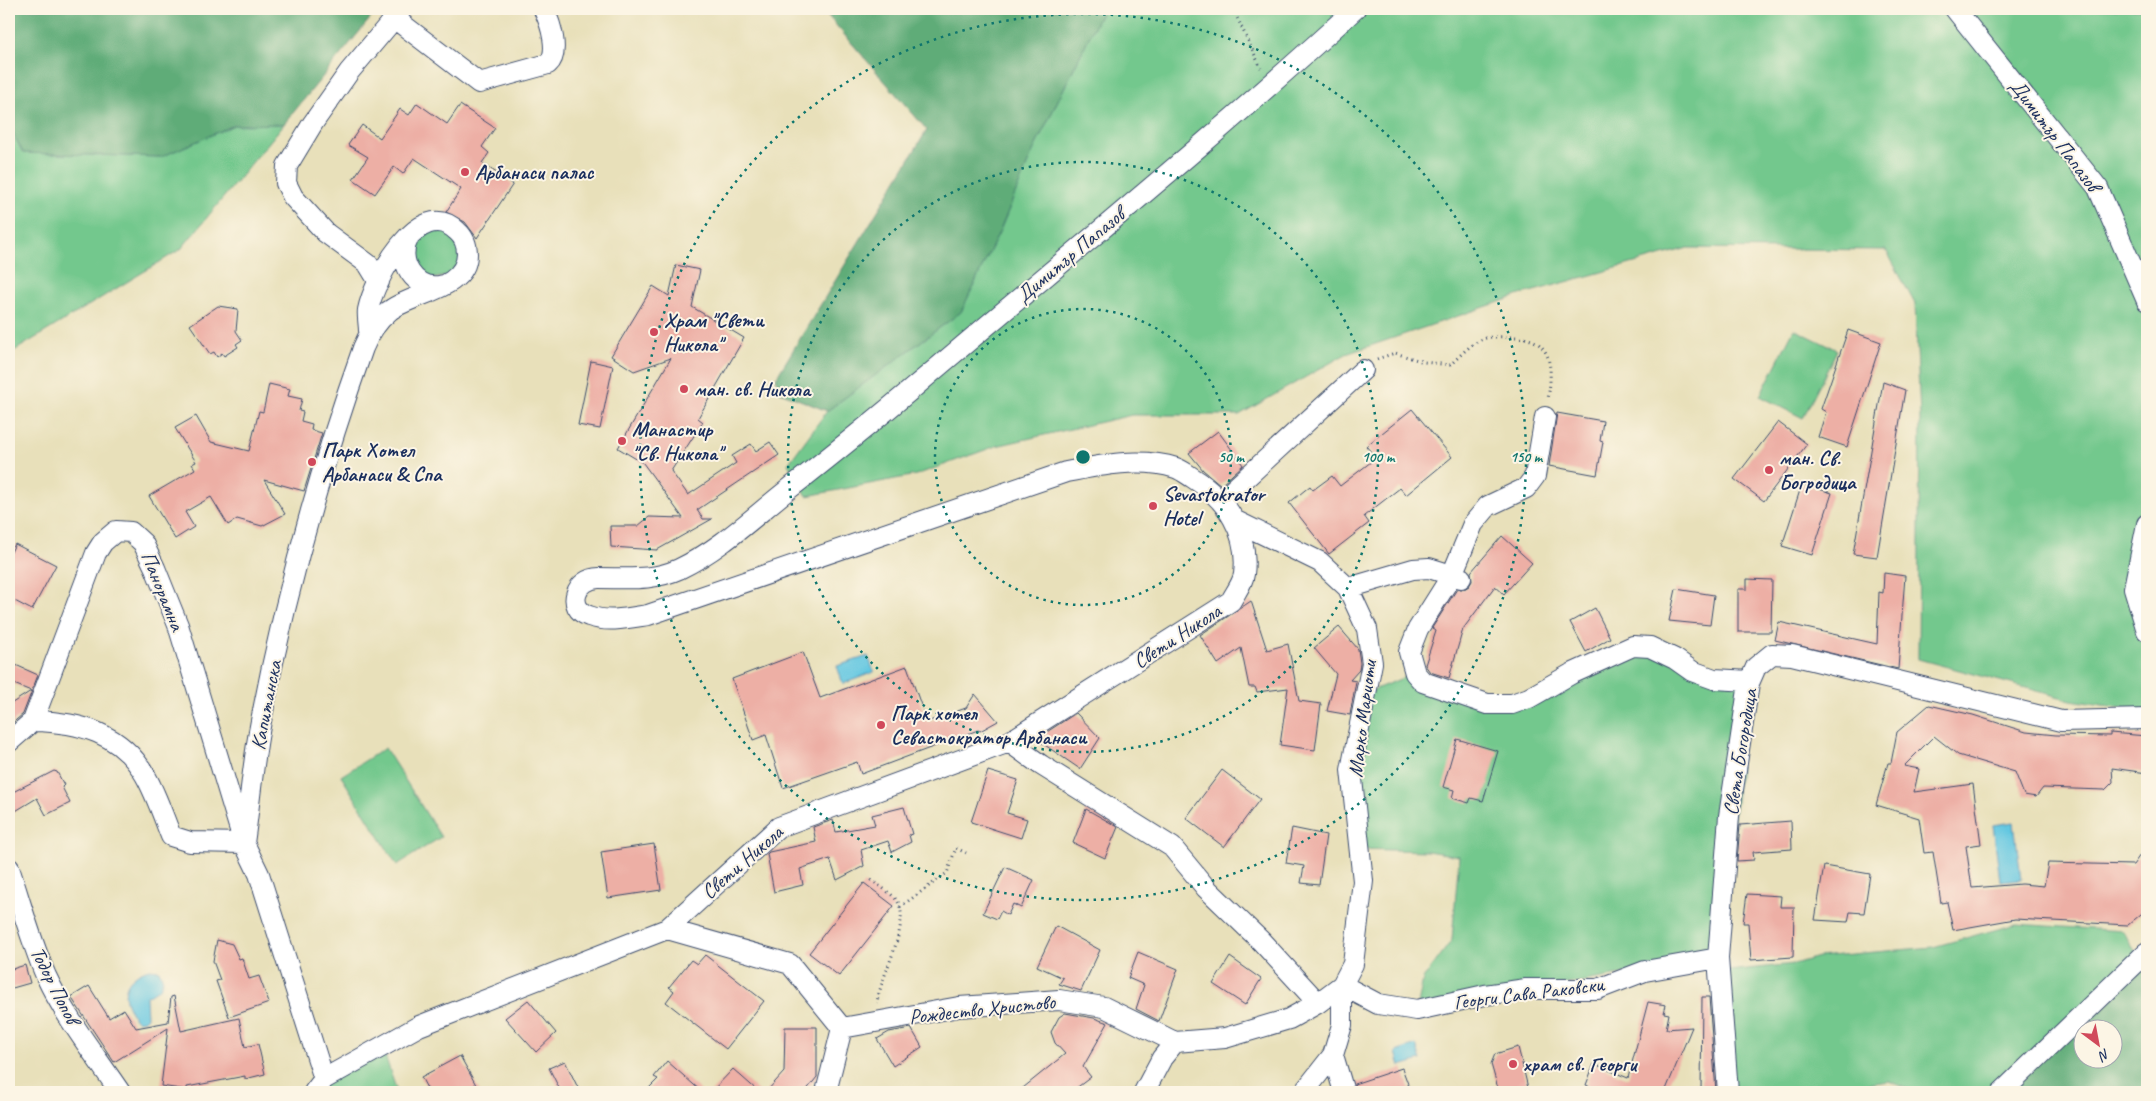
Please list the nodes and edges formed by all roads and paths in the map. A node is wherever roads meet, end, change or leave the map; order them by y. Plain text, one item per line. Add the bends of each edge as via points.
1 (1233, 9) edge
2 (1355, 9) edge
3 (1955, 9) edge
4 (544, 10) dead end
5 (398, 13) edge
6 (1270, 86) junction
7 (411, 233) junction
8 (380, 282) junction
9 (450, 282) junction
10 (2147, 301) edge
11 (370, 331) junction
12 (1363, 370) joint
13 (1545, 416) joint
14 (780, 497) joint
15 (1222, 500) junction
16 (1234, 520) junction
17 (2147, 524) edge
18 (1456, 576) junction
19 (1348, 588) junction
20 (2147, 632) edge
21 (1750, 681) junction
22 (2147, 719) edge
23 (33, 721) junction
24 (9, 742) edge
25 (1009, 742) junction
26 (244, 843) junction
27 (966, 853) dead end
28 (9, 868) edge
29 (871, 880) dead end
30 (900, 907) junction
31 (667, 929) junction
32 (2147, 952) edge
33 (1718, 958) junction
34 (1342, 985) junction
35 (1318, 1003) junction
36 (874, 1021) junction
37 (842, 1028) junction
38 (1175, 1042) junction
39 (1333, 1055) junction
40 (319, 1085) edge
41 (120, 1092) edge
42 (825, 1092) edge
43 (1144, 1092) edge
44 (1304, 1092) edge
45 (1344, 1092) edge
46 (1728, 1092) edge
47 (2002, 1092) edge

1 - 6 path
2 - 6 street, Димитър Папазов
3 - 10 street, Димитър Папазов via 2098,188
4 - 5 street via 549,20 553,60 479,83
5 - 8 street via 348,72 287,166 286,183 293,197 326,233 368,264
6 - 14 street, Димитър Папазов
7 - 8 street, Капитанска via 394,254
7 - 9 street via 404,254 410,274 429,285 440,286
7 - 9 street, Капитанска via 437,222 459,232 467,248 467,258 460,274
8 - 11 street, Капитанска via 368,310
9 - 11 street, Капитанска via 391,310
11 - 26 street, Капитанска via 346,396 285,613 261,722
12 - 13 path via 1375,360 1395,353 1424,362 1450,365 1484,339 1518,336 1531,339 1548,356 1552,373
12 - 15 street
13 - 18 street via 1535,476 1526,488 1488,506 1473,524
14 - 15 street, Свети Никола via 717,547 679,569 652,578 586,580 576,593 578,608 590,617 616,620 648,615 1066,472 1104,464 1143,463 1177,468
15 - 16 street, Свети Никола
16 - 19 street, Марко Мариоти via 1320,562
16 - 25 street, Свети Никола via 1243,551 1244,576 1231,601
17 - 20 street via 2134,588
18 - 19 street via 1429,568 1413,569
18 - 21 street via 1418,629 1409,652 1415,674 1424,682 1487,704 1512,704 1633,646 1650,647 1692,671 1714,679
19 - 34 street, Марко Мариоти via 1367,629 1372,664 1351,770 1363,881 1353,964
21 - 22 street, Света Богородица via 1756,667 1772,654 1792,655 2061,721
21 - 33 street, Света Богородица via 1729,816
23 - 24 street, Панорамна
23 - 26 street via 91,729 123,746 145,775 171,836 190,842
23 - 26 street, Панорамна via 96,553 116,531 132,532 143,543 178,625
25 - 31 street, Свети Никола via 779,827
25 - 35 street via 1172,847 1206,888
26 - 40 street via 259,874
27 - 30 path via 956,848 947,873
28 - 41 street, Тодор Попов via 47,978
29 - 30 path via 897,900
30 - 36 path via 900,933 879,987
31 - 37 street via 790,964
31 - 40 street, Свети Никола via 419,1026
32 - 47 street
33 - 34 street, Георги Сава Раковски via 1645,971 1598,989 1526,990 1485,995 1418,1010 1378,1004
33 - 46 street, Света Богородица
34 - 35 street
34 - 39 street via 1342,1025
35 - 38 street via 1290,1019 1225,1038
36 - 37 street, Рождество Христово
36 - 38 street, Рождество Христово via 959,1008 1059,1000 1104,1007
37 - 42 street
38 - 43 street via 1162,1058
39 - 44 street
39 - 45 street

